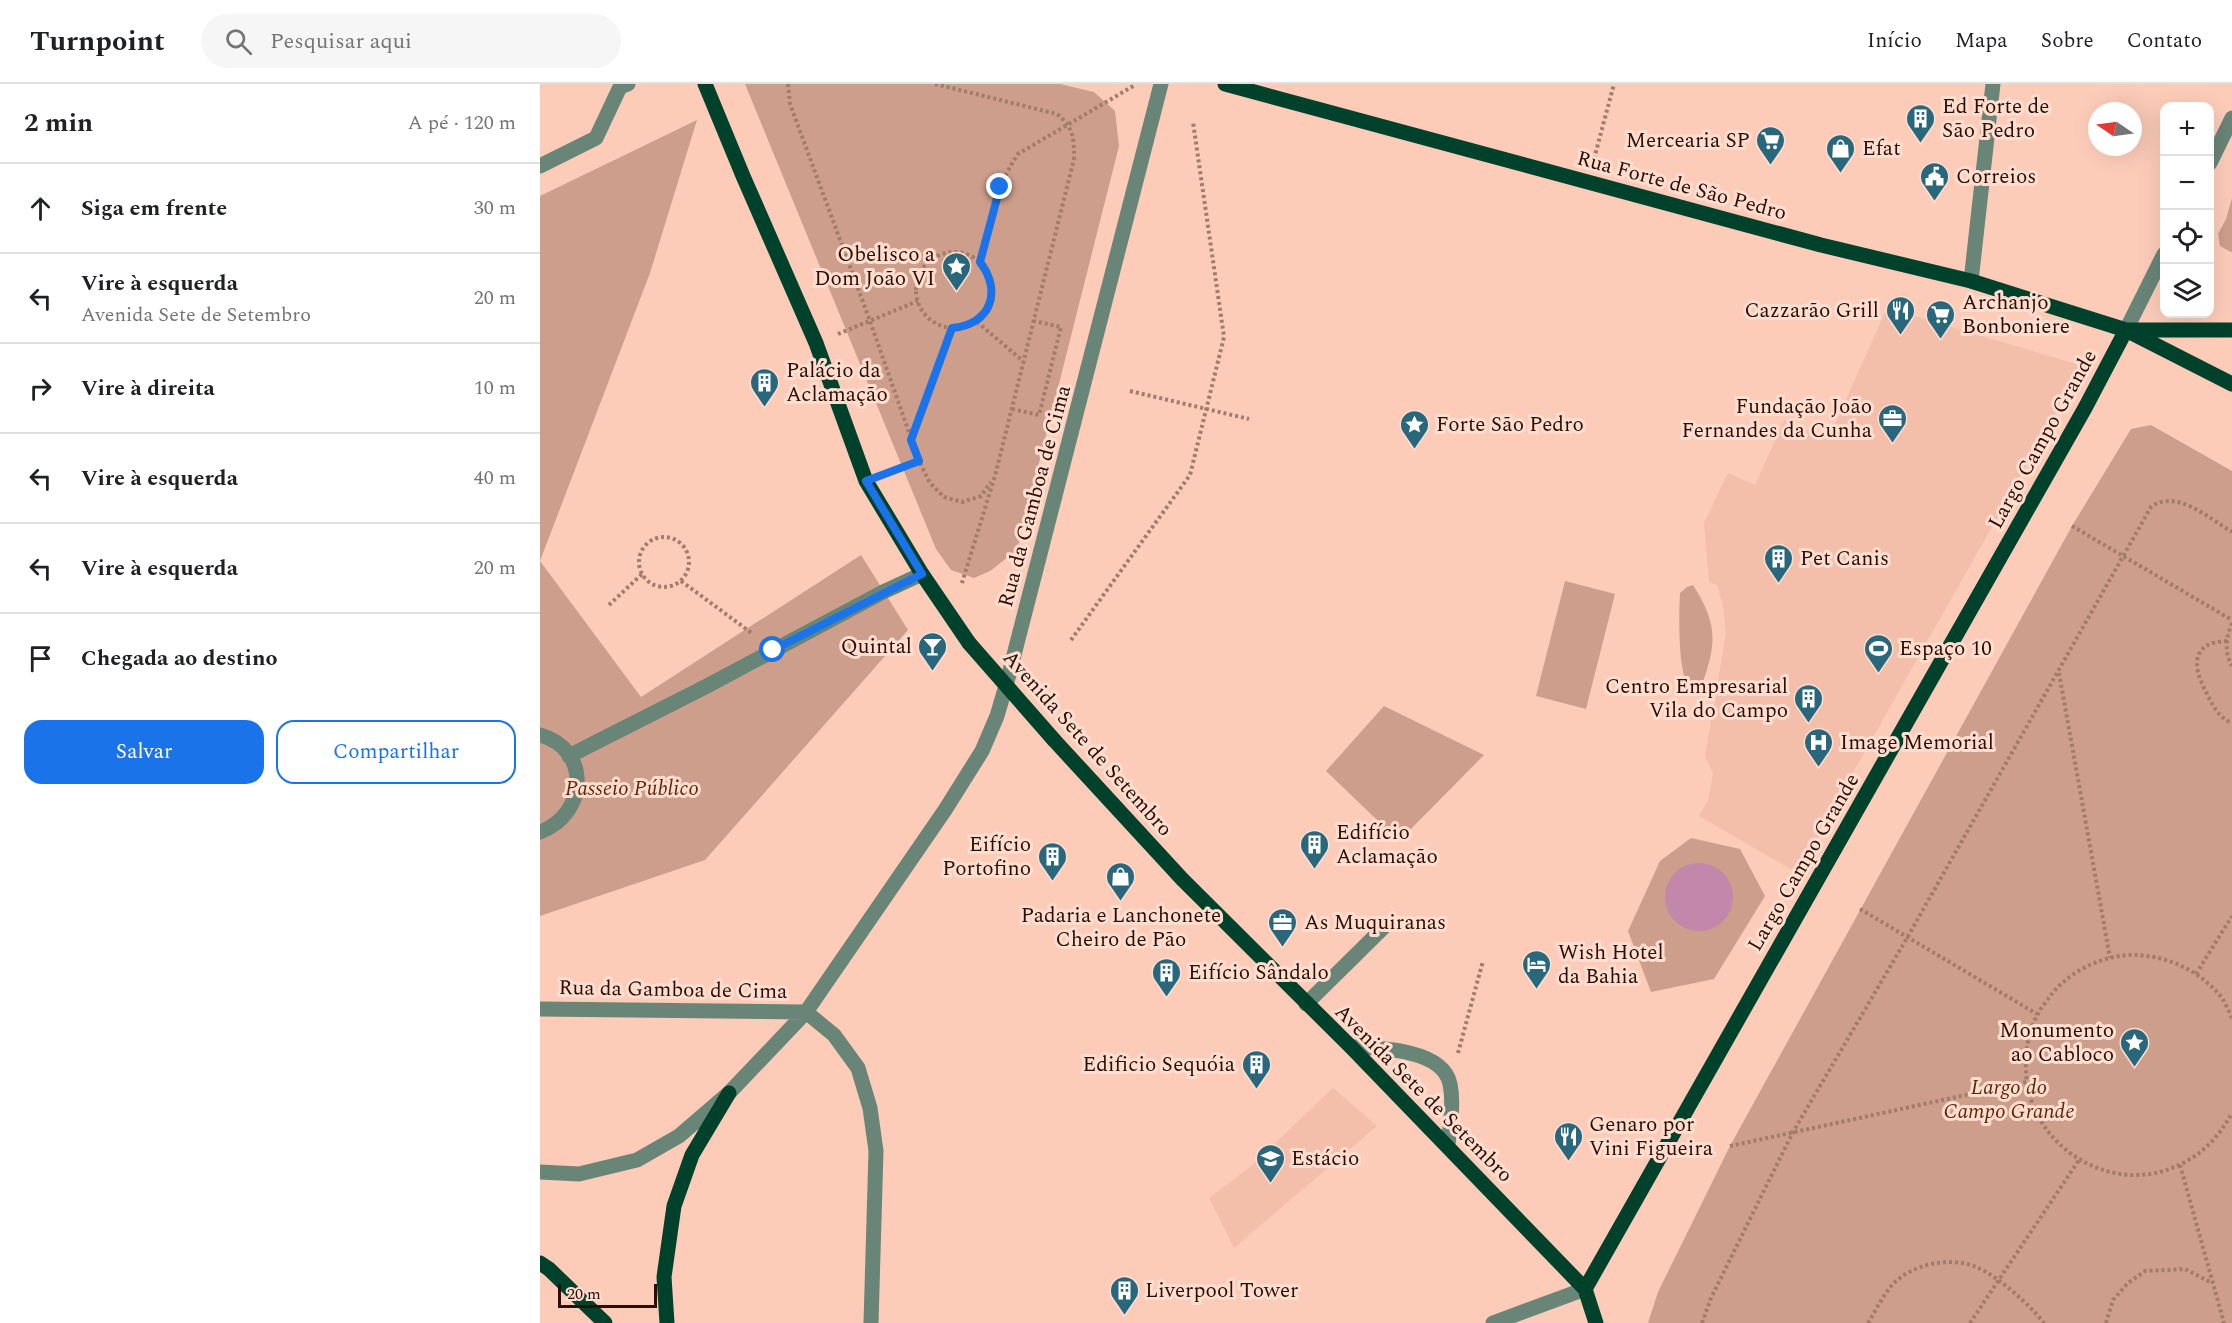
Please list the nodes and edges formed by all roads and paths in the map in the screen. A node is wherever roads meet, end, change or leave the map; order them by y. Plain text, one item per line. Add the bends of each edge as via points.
1 (628, 84) edge
2 (788, 84) edge
3 (935, 84) edge
4 (1137, 84) edge
5 (1161, 84) edge
6 (1225, 84) edge
7 (1614, 84) edge
8 (1993, 84) edge
9 (709, 88) edge
10 (2232, 118) edge
11 (1192, 122) dead end
12 (1069, 124) junction
13 (2213, 156) edge
14 (540, 166) edge
15 (1586, 181) junction
16 (980, 262) junction
17 (2160, 262) edge
18 (1971, 282) junction
19 (918, 301) junction
20 (870, 321) junction
21 (1034, 321) junction
22 (976, 322) junction
23 (952, 328) junction
24 (2126, 330) junction
25 (2232, 330) edge
26 (816, 342) junction
27 (1023, 361) junction
28 (2232, 384) edge
29 (1130, 392) dead end
30 (1012, 409) junction
31 (1206, 410) junction
32 (1248, 419) dead end
33 (911, 440) junction
34 (919, 461) junction
35 (995, 476) junction
36 (866, 481) junction
37 (2072, 526) dead end
38 (2232, 532) edge
39 (2124, 556) junction
40 (642, 574) junction
41 (922, 574) junction
42 (681, 581) junction
43 (609, 605) dead end
44 (951, 618) junction
45 (2232, 622) edge
46 (1071, 640) dead end
47 (2227, 641) junction
48 (773, 650) junction
49 (2232, 666) edge
50 (2058, 673) junction
51 (2232, 723) edge
52 (540, 735) edge
53 (569, 756) junction
54 (540, 832) edge
55 (1860, 909) dead end
56 (2232, 916) edge
57 (1385, 926) dead end
58 (1907, 938) junction
59 (2110, 958) junction
60 (1484, 961) dead end
61 (2196, 974) junction
62 (1306, 1004) junction
63 (540, 1009) edge
64 (806, 1012) junction
65 (2037, 1014) junction
66 (2232, 1018) edge
67 (1351, 1047) junction
68 (2026, 1082) junction
69 (1450, 1083) junction
70 (729, 1093) junction
71 (2232, 1114) edge
72 (1793, 1132) junction
73 (1448, 1145) junction
74 (1730, 1146) dead end
75 (2079, 1160) junction
76 (2180, 1165) junction
77 (540, 1172) edge
78 (540, 1263) edge
79 (1998, 1281) junction
80 (2213, 1283) junction
81 (1585, 1289) junction
82 (605, 1323) edge
83 (667, 1323) edge
84 (871, 1323) edge
85 (1493, 1323) edge
86 (1596, 1323) edge
87 (1702, 1323) edge
88 (1868, 1323) edge
89 (1970, 1323) edge
90 (2044, 1323) edge
91 (2106, 1323) edge
92 (2224, 1323) edge

1 - 14 street via 620,87 596,138
2 - 20 path via 790,104
3 - 12 path via 1045,109
4 - 12 path
5 - 64 street, Rua da Gamboa de Cima via 997,716 982,751 945,810
6 - 15 main road, Rua Forte de São Pedro
7 - 15 path
8 - 18 street
9 - 26 main road, Avenida Sete de Setembro
10 - 13 street
11 - 31 path via 1224,337
12 - 16 path via 1018,154 1007,170
12 - 21 path via 1074,159
15 - 18 main road, Rua Forte de São Pedro
16 - 19 path via 958,252 934,258 918,276
16 - 22 path via 992,286 986,312
17 - 24 street
18 - 24 main road, Rua Forte de São Pedro
19 - 20 path
19 - 23 path via 930,321
20 - 26 path
20 - 33 path
21 - 27 path
21 - 30 path via 1061,327 1048,382 1039,415
22 - 23 path
22 - 27 path
23 - 33 path
24 - 25 main road
24 - 28 main road
24 - 81 main road, Largo Campo Grande
26 - 36 main road, Avenida Sete de Setembro
27 - 30 path
29 - 31 path
30 - 35 path
31 - 32 path
31 - 46 path via 1190,475
33 - 34 path
34 - 35 path via 930,483 944,496 962,502 981,496
34 - 36 path
35 - 44 path
36 - 41 main road, Avenida Sete de Setembro
37 - 39 path
38 - 39 path via 2186,505 2171,500 2157,502
39 - 45 path
39 - 50 path
40 - 42 path via 660,588
40 - 42 path via 639,557 648,542 673,538 686,549 689,566
40 - 43 path
41 - 44 main road, Avenida Sete de Setembro
41 - 48 street
42 - 48 path
44 - 62 main road, Avenida Sete de Setembro, bridge via 1054,740 1182,879
45 - 47 path
47 - 49 path
47 - 51 path via 2216,641 2200,650 2195,662 2212,703
48 - 53 street
50 - 58 path
50 - 59 path
52 - 53 street via 560,745
53 - 54 street via 576,771 574,803 565,817
55 - 58 path
56 - 61 path
57 - 62 street
58 - 65 path
58 - 72 path
59 - 61 path via 2154,957
59 - 65 path via 2081,969 2056,988
60 - 69 path
61 - 66 path via 2222,998
62 - 67 main road, Avenida Sete de Setembro
63 - 64 street, Rua da Gamboa de Cima
64 - 70 street, Rua da Gamboa de Cima
64 - 84 street via 834,1035 858,1068 870,1108 876,1151
65 - 68 path via 2025,1059
67 - 69 street via 1399,1050 1425,1059 1443,1069
67 - 73 main road, Avenida Sete de Setembro
68 - 72 path
68 - 75 path via 2031,1101 2050,1135
69 - 73 street
70 - 77 street, Rua da Gamboa de Cima via 679,1136 637,1160 579,1174
70 - 83 main road via 692,1155 674,1206 664,1276
71 - 76 path via 2218,1135
72 - 74 path
72 - 87 path
73 - 81 main road, Avenida Sete de Setembro
75 - 76 path via 2129,1175
75 - 79 path
76 - 80 path
78 - 82 main road
79 - 88 path via 1976,1267 1959,1263 1924,1266 1894,1283
79 - 89 path
79 - 90 path
80 - 91 path via 2185,1269 2145,1271 2113,1300
80 - 92 path
81 - 85 street
81 - 86 main road, Avenida Sete de Setembro

